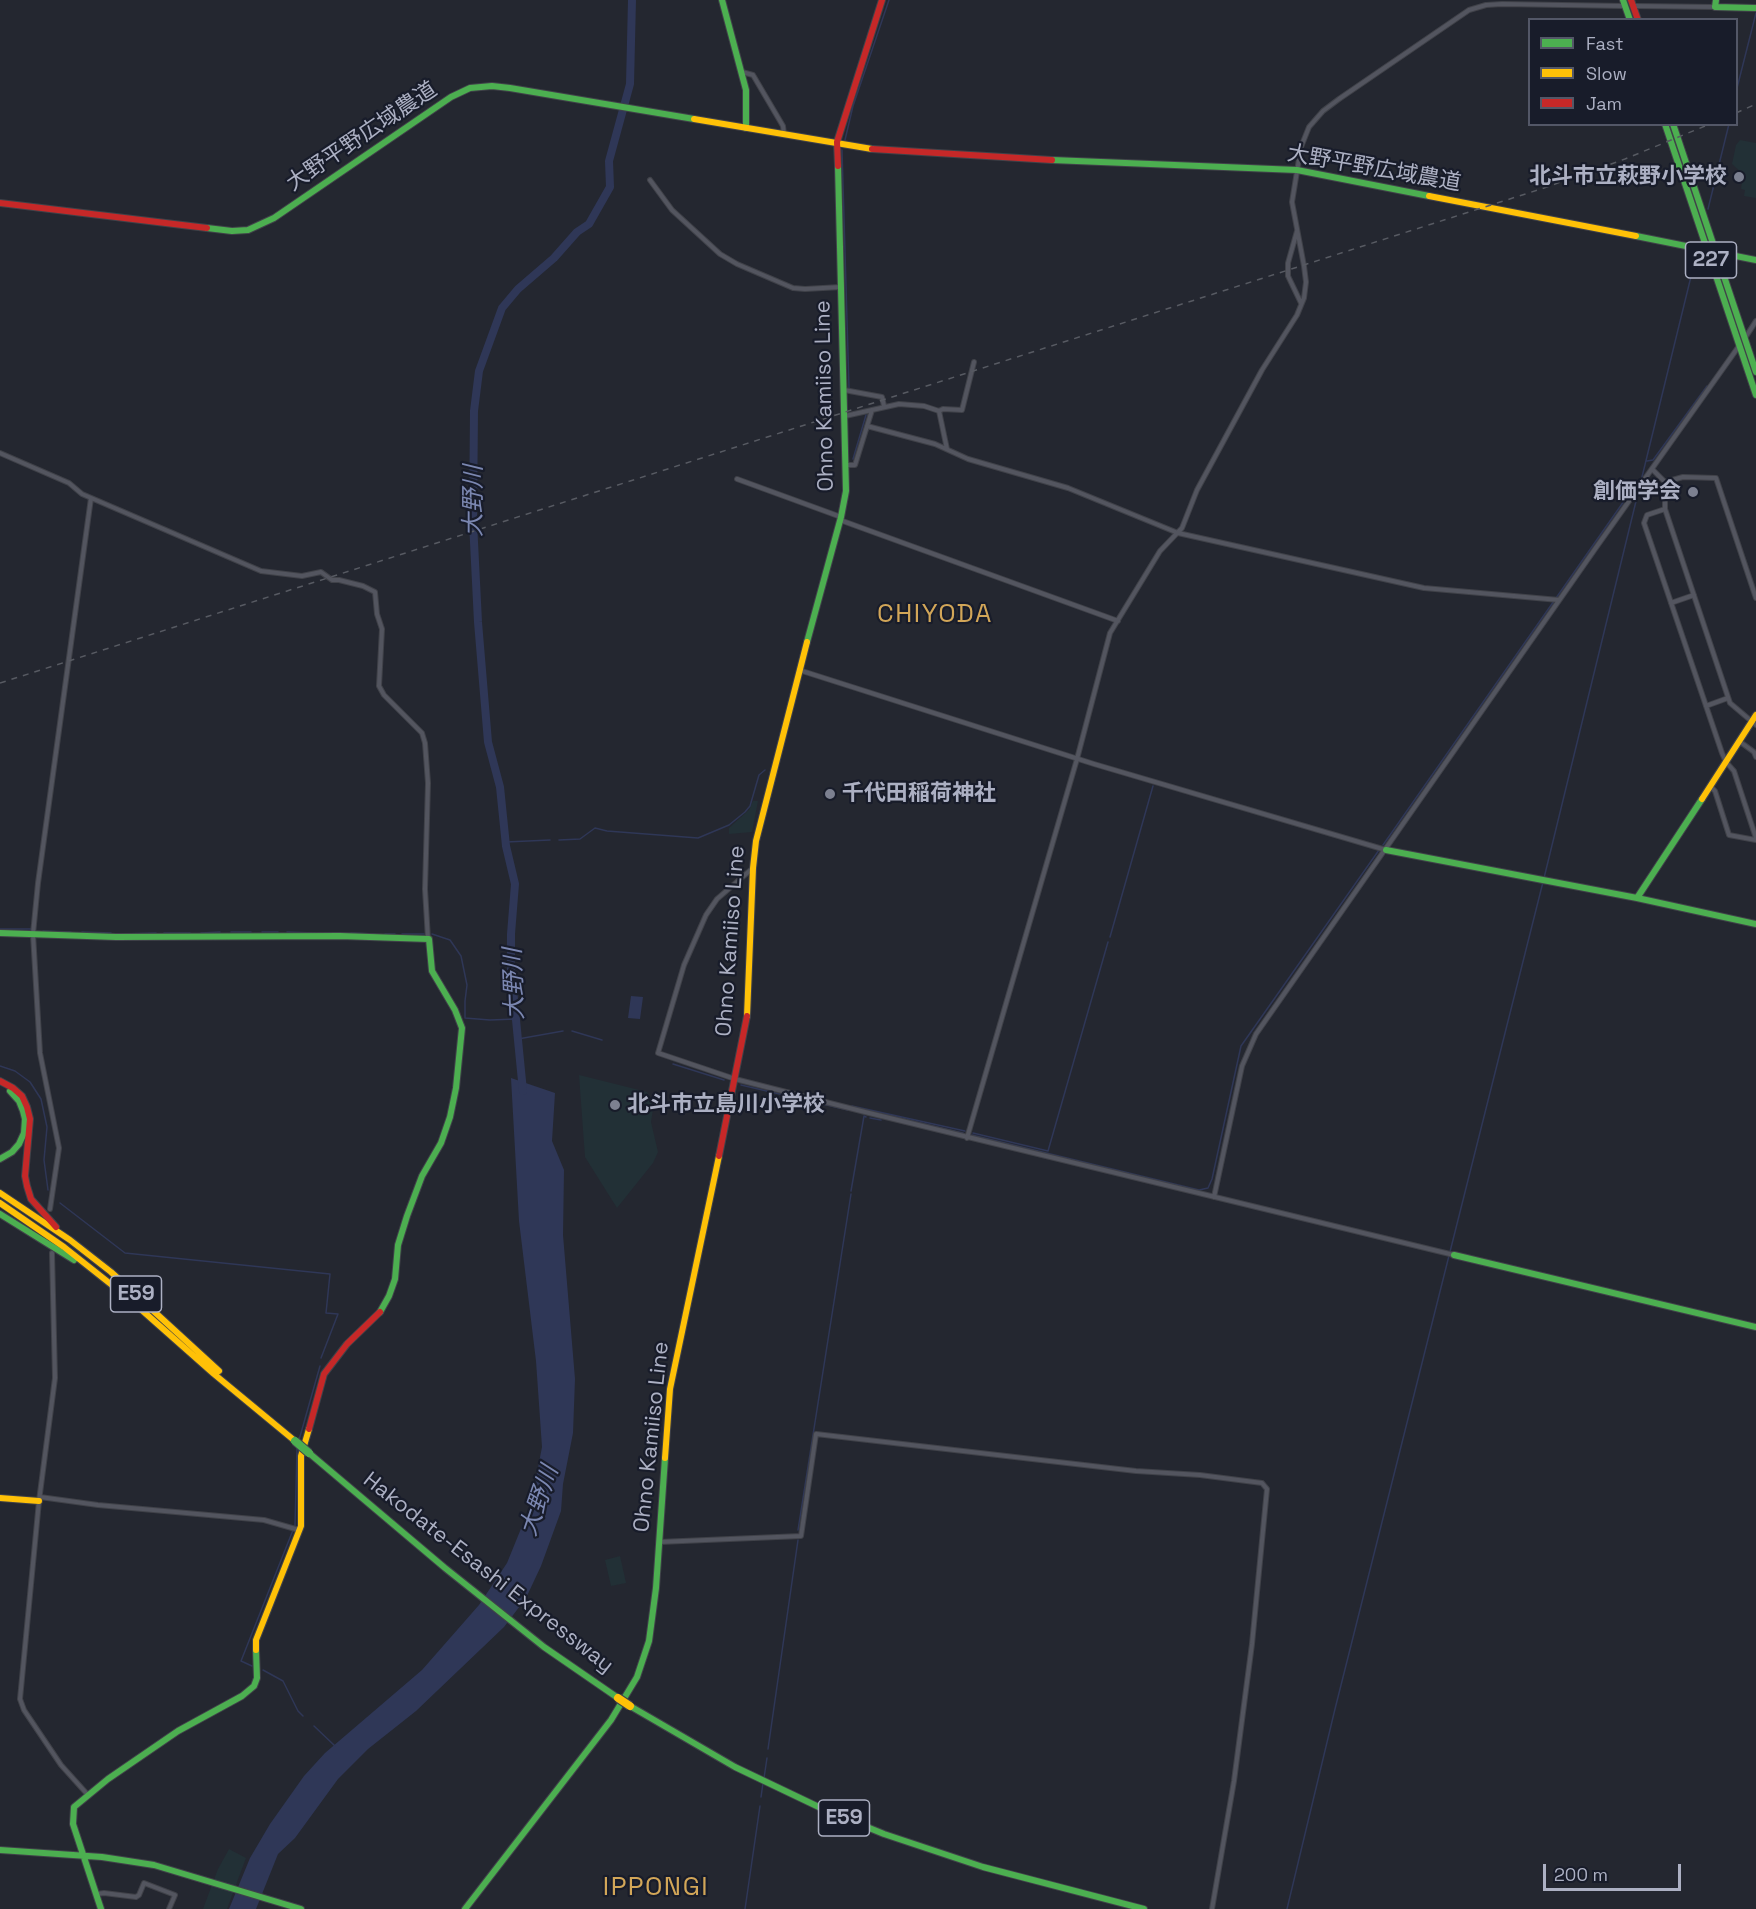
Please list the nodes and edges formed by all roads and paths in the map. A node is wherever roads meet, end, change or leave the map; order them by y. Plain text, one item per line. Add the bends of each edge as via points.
1 (722, 0) edge
2 (882, 0) edge
3 (1628, 3) edge
4 (1659, 3) edge
5 (1715, 4) edge
6 (1754, 8) edge
7 (1630, 18) edge
8 (1637, 18) edge
9 (742, 72) junction
10 (1666, 126) edge
11 (1674, 126) edge
12 (746, 128) junction
13 (784, 134) junction
14 (837, 142) junction
15 (1297, 170) junction
16 (650, 180) dead end
17 (0, 203) edge
18 (1298, 230) junction
19 (1707, 250) junction
20 (1716, 252) junction
21 (1756, 260) edge
22 (842, 287) junction
23 (1302, 304) junction
24 (1756, 321) edge
25 (1744, 338) junction
26 (1739, 346) junction
27 (974, 362) dead end
28 (1756, 372) edge
29 (844, 390) junction
30 (1756, 395) edge
31 (884, 406) junction
32 (872, 409) junction
33 (939, 411) junction
34 (845, 416) junction
35 (867, 426) junction
36 (948, 449) junction
37 (0, 453) edge
38 (847, 465) junction
39 (1652, 469) junction
40 (737, 479) dead end
41 (1665, 482) junction
42 (91, 498) junction
43 (1665, 509) junction
44 (841, 518) junction
45 (1178, 533) junction
46 (1694, 595) junction
47 (1756, 598) edge
48 (1556, 600) junction
49 (1671, 603) junction
50 (1118, 621) junction
51 (799, 670) junction
52 (1728, 698) junction
53 (1706, 706) junction
54 (1755, 720) edge
55 (1739, 741) junction
56 (1756, 757) edge
57 (1077, 759) junction
58 (1726, 762) junction
59 (1710, 786) junction
60 (1756, 839) edge
61 (1386, 850) junction
62 (753, 868) junction
63 (1637, 898) junction
64 (1756, 924) edge
65 (0, 933) edge
66 (33, 934) junction
67 (429, 939) junction
68 (735, 1079) junction
69 (0, 1081) edge
70 (0, 1086) edge
71 (967, 1138) junction
72 (0, 1159) edge
73 (0, 1193) edge
74 (1214, 1197) junction
75 (0, 1203) edge
76 (50, 1209) dead end
77 (0, 1214) edge
78 (69, 1240) junction
79 (52, 1252) dead end
80 (1454, 1255) joint
81 (127, 1297) junction
82 (1756, 1327) edge
83 (259, 1410) junction
84 (0, 1498) edge
85 (39, 1499) junction
86 (296, 1528) junction
87 (659, 1542) junction
88 (88, 1795) junction
89 (0, 1850) edge
90 (85, 1856) junction
91 (97, 1894) junction
92 (101, 1909) edge
93 (169, 1909) edge
94 (299, 1909) edge
95 (465, 1909) edge
96 (1144, 1909) edge
97 (1212, 1909) edge

1 - 9 main road
2 - 14 main road, Ohno Kamiiso Line
3 - 4 street
3 - 7 main road
3 - 8 main road
3 - 15 street via 1492,5 1461,14 1323,111 1305,134
4 - 5 street
5 - 6 main road
9 - 12 main road via 747,90
9 - 13 street via 753,75
10 - 19 main road, 227
11 - 20 main road, 227
12 - 13 main road
12 - 17 main road, 大野平野広域農道 via 492,86 470,88 274,218 248,230
13 - 14 main road
14 - 15 main road, 大野平野広域農道 via 871,149 1021,159
14 - 22 main road, Ohno Kamiiso Line
15 - 18 street via 1292,202
15 - 19 main road, 大野平野広域農道
16 - 22 street via 680,217 720,254 737,264 793,288
18 - 23 street via 1306,282
18 - 23 street via 1288,276
19 - 20 main road, 大野平野広域農道
19 - 26 main road, 227
20 - 21 main road, 大野平野広域農道
20 - 25 main road, 227
22 - 29 main road, Ohno Kamiiso Line
23 - 45 street via 1251,390
24 - 25 street
25 - 26 street
25 - 28 main road, 227
26 - 30 main road, 227
26 - 39 street
27 - 33 street via 962,410
29 - 31 street via 882,397
29 - 34 main road, Ohno Kamiiso Line
31 - 32 street
31 - 33 street via 911,404
32 - 34 street
32 - 35 street
33 - 36 street
34 - 38 main road, Ohno Kamiiso Line
35 - 36 street
35 - 38 street via 855,465
36 - 45 street via 968,459 1068,488
37 - 42 street via 69,483
38 - 44 main road, Ohno Kamiiso Line
39 - 41 street
39 - 48 street
40 - 44 street
41 - 43 street
41 - 47 street via 1683,477 1716,478
42 - 66 street
42 - 67 street via 261,571 302,576 321,572 332,580 375,592 382,629 379,686 422,734 425,743
43 - 46 street
43 - 49 street via 1647,515 1644,523
44 - 50 street
44 - 51 main road, Ohno Kamiiso Line
45 - 48 street via 1424,588
45 - 50 street via 1160,551
46 - 49 street
46 - 52 street
48 - 61 street
49 - 53 street
50 - 57 street via 1108,640
51 - 57 street
51 - 62 main road, Ohno Kamiiso Line via 760,820
52 - 53 street
52 - 54 street
53 - 58 street
54 - 55 main road
55 - 56 street
55 - 58 main road
57 - 61 street
57 - 71 street
58 - 59 main road
58 - 60 street via 1734,771
59 - 60 street via 1729,835
59 - 63 main road
61 - 63 main road
61 - 74 street via 1250,1046 1242,1066
62 - 68 main road, Ohno Kamiiso Line via 746,1026
62 - 68 street via 717,899 706,915 684,965 658,1053
63 - 64 main road
65 - 66 main road
66 - 67 main road
66 - 76 street via 40,1053 60,1148
67 - 86 main road via 432,971 462,1028 454,1101 441,1143 422,1176 407,1216 398,1245 395,1279 386,1303 324,1374 301,1456 302,1520
68 - 71 street
68 - 87 main road, Ohno Kamiiso Line via 674,1363 665,1431
69 - 78 main road via 22,1096 27,1107 30,1125 26,1176 31,1198
70 - 72 main road via 19,1101 25,1119 18,1144
71 - 74 street
73 - 78 main road, Hakodate-Esashi Expressway / E59
74 - 80 street
75 - 81 main road, Hakodate-Esashi Expressway / E59
77 - 81 main road
78 - 83 main road, Hakodate-Esashi Expressway / E59 via 120,1279
79 - 85 street via 55,1378
80 - 82 main road
81 - 83 main road, Hakodate-Esashi Expressway / E59
83 - 96 main road, Hakodate-Esashi Expressway / E59, bridge via 543,1647 697,1746 823,1809 926,1849
84 - 85 main road
85 - 86 street via 264,1520
85 - 88 street via 21,1706 61,1765
86 - 88 main road via 256,1640 257,1678 251,1690 178,1731
87 - 95 main road, Ohno Kamiiso Line via 649,1641 628,1694
87 - 97 street via 801,1536 816,1434 1262,1483 1267,1489 1252,1644
88 - 90 main road via 76,1804 72,1816
89 - 90 main road
90 - 91 main road
90 - 94 main road via 154,1865
91 - 92 main road
91 - 93 street via 136,1897 144,1883 175,1895

